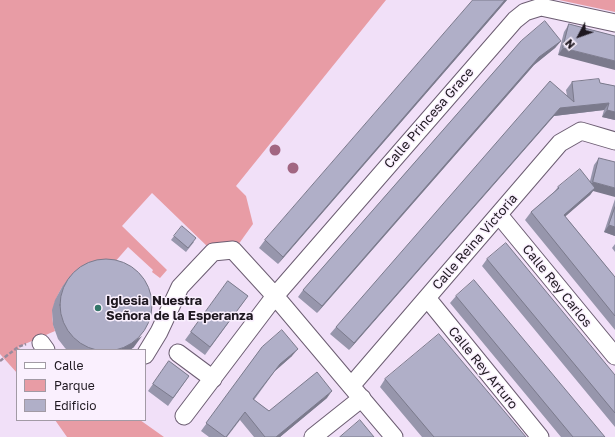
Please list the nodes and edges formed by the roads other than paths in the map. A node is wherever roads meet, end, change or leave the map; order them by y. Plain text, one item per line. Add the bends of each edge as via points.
1 (615, 23) edge
2 (615, 141) edge
3 (499, 215) junction
4 (275, 296) junction
5 (427, 298) junction
6 (146, 353) edge
7 (178, 353) dead end
8 (615, 356) edge
9 (213, 378) junction
10 (357, 392) junction
11 (184, 416) dead end
12 (313, 437) edge
13 (394, 437) edge
14 (540, 437) edge

1 - 4 street, Calle Princesa Grace via 542,7 525,12 515,20
2 - 3 street, Calle Reina Victoria via 582,131 560,143
3 - 5 street, Calle Reina Victoria
3 - 8 street, Calle Rey Carlos
4 - 6 street via 233,250 213,252 180,287
4 - 9 street, Calle Princesa Grace
4 - 10 street
5 - 10 street, Calle Reina Victoria
5 - 14 street, Calle Rey Arturo
7 - 9 street
9 - 11 street, Calle Princesa Grace
10 - 12 street, Calle Reina Victoria
10 - 13 street

